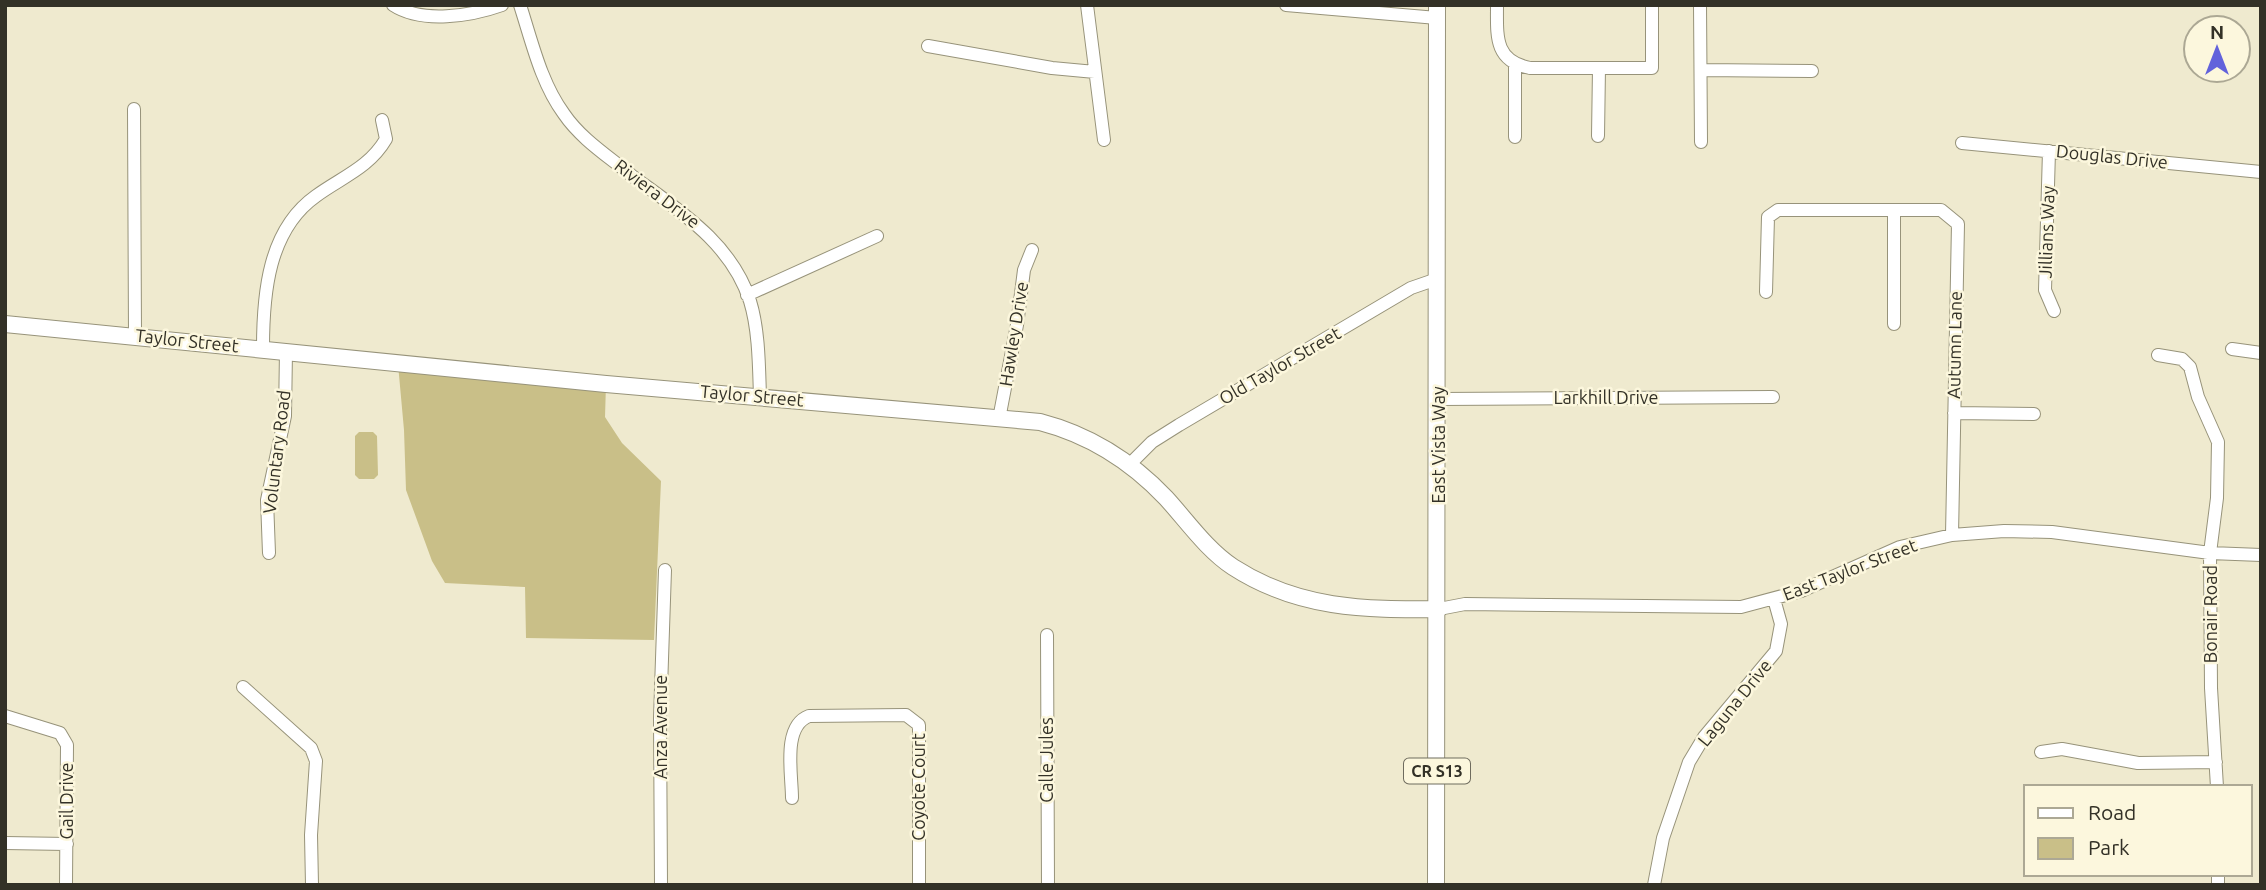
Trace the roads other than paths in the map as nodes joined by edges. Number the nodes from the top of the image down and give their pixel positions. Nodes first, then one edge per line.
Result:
1 (393, 5) edge
2 (502, 5) edge
3 (520, 5) edge
4 (1087, 5) edge
5 (1286, 5) edge
6 (1497, 5) edge
7 (1652, 5) edge
8 (1700, 5) edge
9 (1437, 12) edge
10 (928, 46) dead end
11 (1515, 65) junction
12 (1599, 68) junction
13 (1701, 70) junction
14 (1812, 71) dead end
15 (1095, 72) junction
16 (134, 109) dead end
17 (382, 120) dead end
18 (1598, 136) dead end
19 (1516, 137) dead end
20 (1104, 140) dead end
21 (1701, 142) dead end
22 (1962, 143) dead end
23 (2049, 151) junction
24 (2261, 172) edge
25 (1894, 210) junction
26 (877, 236) dead end
27 (1032, 250) dead end
28 (1437, 279) junction
29 (1766, 292) dead end
30 (747, 295) junction
31 (2054, 311) dead end
32 (5, 324) edge
33 (1895, 324) dead end
34 (135, 336) junction
35 (263, 348) junction
36 (2232, 349) dead end
37 (286, 351) junction
38 (2261, 353) edge
39 (2158, 355) dead end
40 (760, 397) junction
41 (1773, 397) dead end
42 (1439, 399) junction
43 (1954, 413) junction
44 (2035, 414) dead end
45 (999, 419) junction
46 (1130, 464) junction
47 (1952, 535) junction
48 (269, 553) dead end
49 (2210, 553) junction
50 (2261, 555) edge
51 (665, 570) dead end
52 (1774, 599) junction
53 (1439, 609) junction
54 (1047, 635) dead end
55 (243, 687) dead end
56 (5, 716) edge
57 (2041, 752) dead end
58 (2216, 762) junction
59 (2217, 785) edge
60 (792, 798) dead end
61 (5, 843) edge
62 (67, 844) junction
63 (66, 885) edge
64 (312, 885) edge
65 (661, 885) edge
66 (919, 885) edge
67 (1048, 885) edge
68 (1436, 885) edge
69 (1654, 885) edge

1 - 2 street
3 - 30 street, Riviera Drive
4 - 15 street
5 - 9 street
6 - 11 street
7 - 12 street
8 - 13 street
9 - 28 main road, East Vista Way / CR S13
10 - 15 street
11 - 12 street
11 - 19 street
12 - 18 street
13 - 14 street
13 - 21 street
15 - 20 street
16 - 34 street
17 - 35 street
22 - 23 street, Douglas Drive
23 - 24 street, Douglas Drive
23 - 31 street, Jillians Way
25 - 29 street, Autumn Lane
25 - 33 street
25 - 43 street, Autumn Lane
26 - 30 street
27 - 45 street, Hawley Drive
28 - 42 main road, East Vista Way / CR S13
28 - 46 street, Old Taylor Street
30 - 40 street, Riviera Drive
32 - 34 main road, Taylor Street
34 - 35 main road, Taylor Street
35 - 37 main road, Taylor Street
36 - 38 street
37 - 40 main road, Taylor Street
37 - 48 street, Voluntary Road
39 - 49 street, Bonair Road
40 - 45 main road, Taylor Street
41 - 42 street, Larkhill Drive
42 - 53 main road, East Vista Way / CR S13
43 - 44 street
43 - 47 street, Autumn Lane
45 - 46 main road, Taylor Street
46 - 53 main road, Taylor Street
47 - 49 street, East Taylor Street
47 - 52 street, East Taylor Street
49 - 50 street, East Taylor Street
49 - 58 street, Bonair Road
51 - 65 street, Anza Avenue
52 - 53 street, East Taylor Street
52 - 69 street, Laguna Drive
53 - 68 main road, East Vista Way / CR S13
54 - 67 street, Calle Jules
55 - 64 street
56 - 62 street, Gail Drive
57 - 58 street
58 - 59 street, Bonair Road
60 - 66 street, Coyote Court
61 - 62 street
62 - 63 street, Gail Drive

